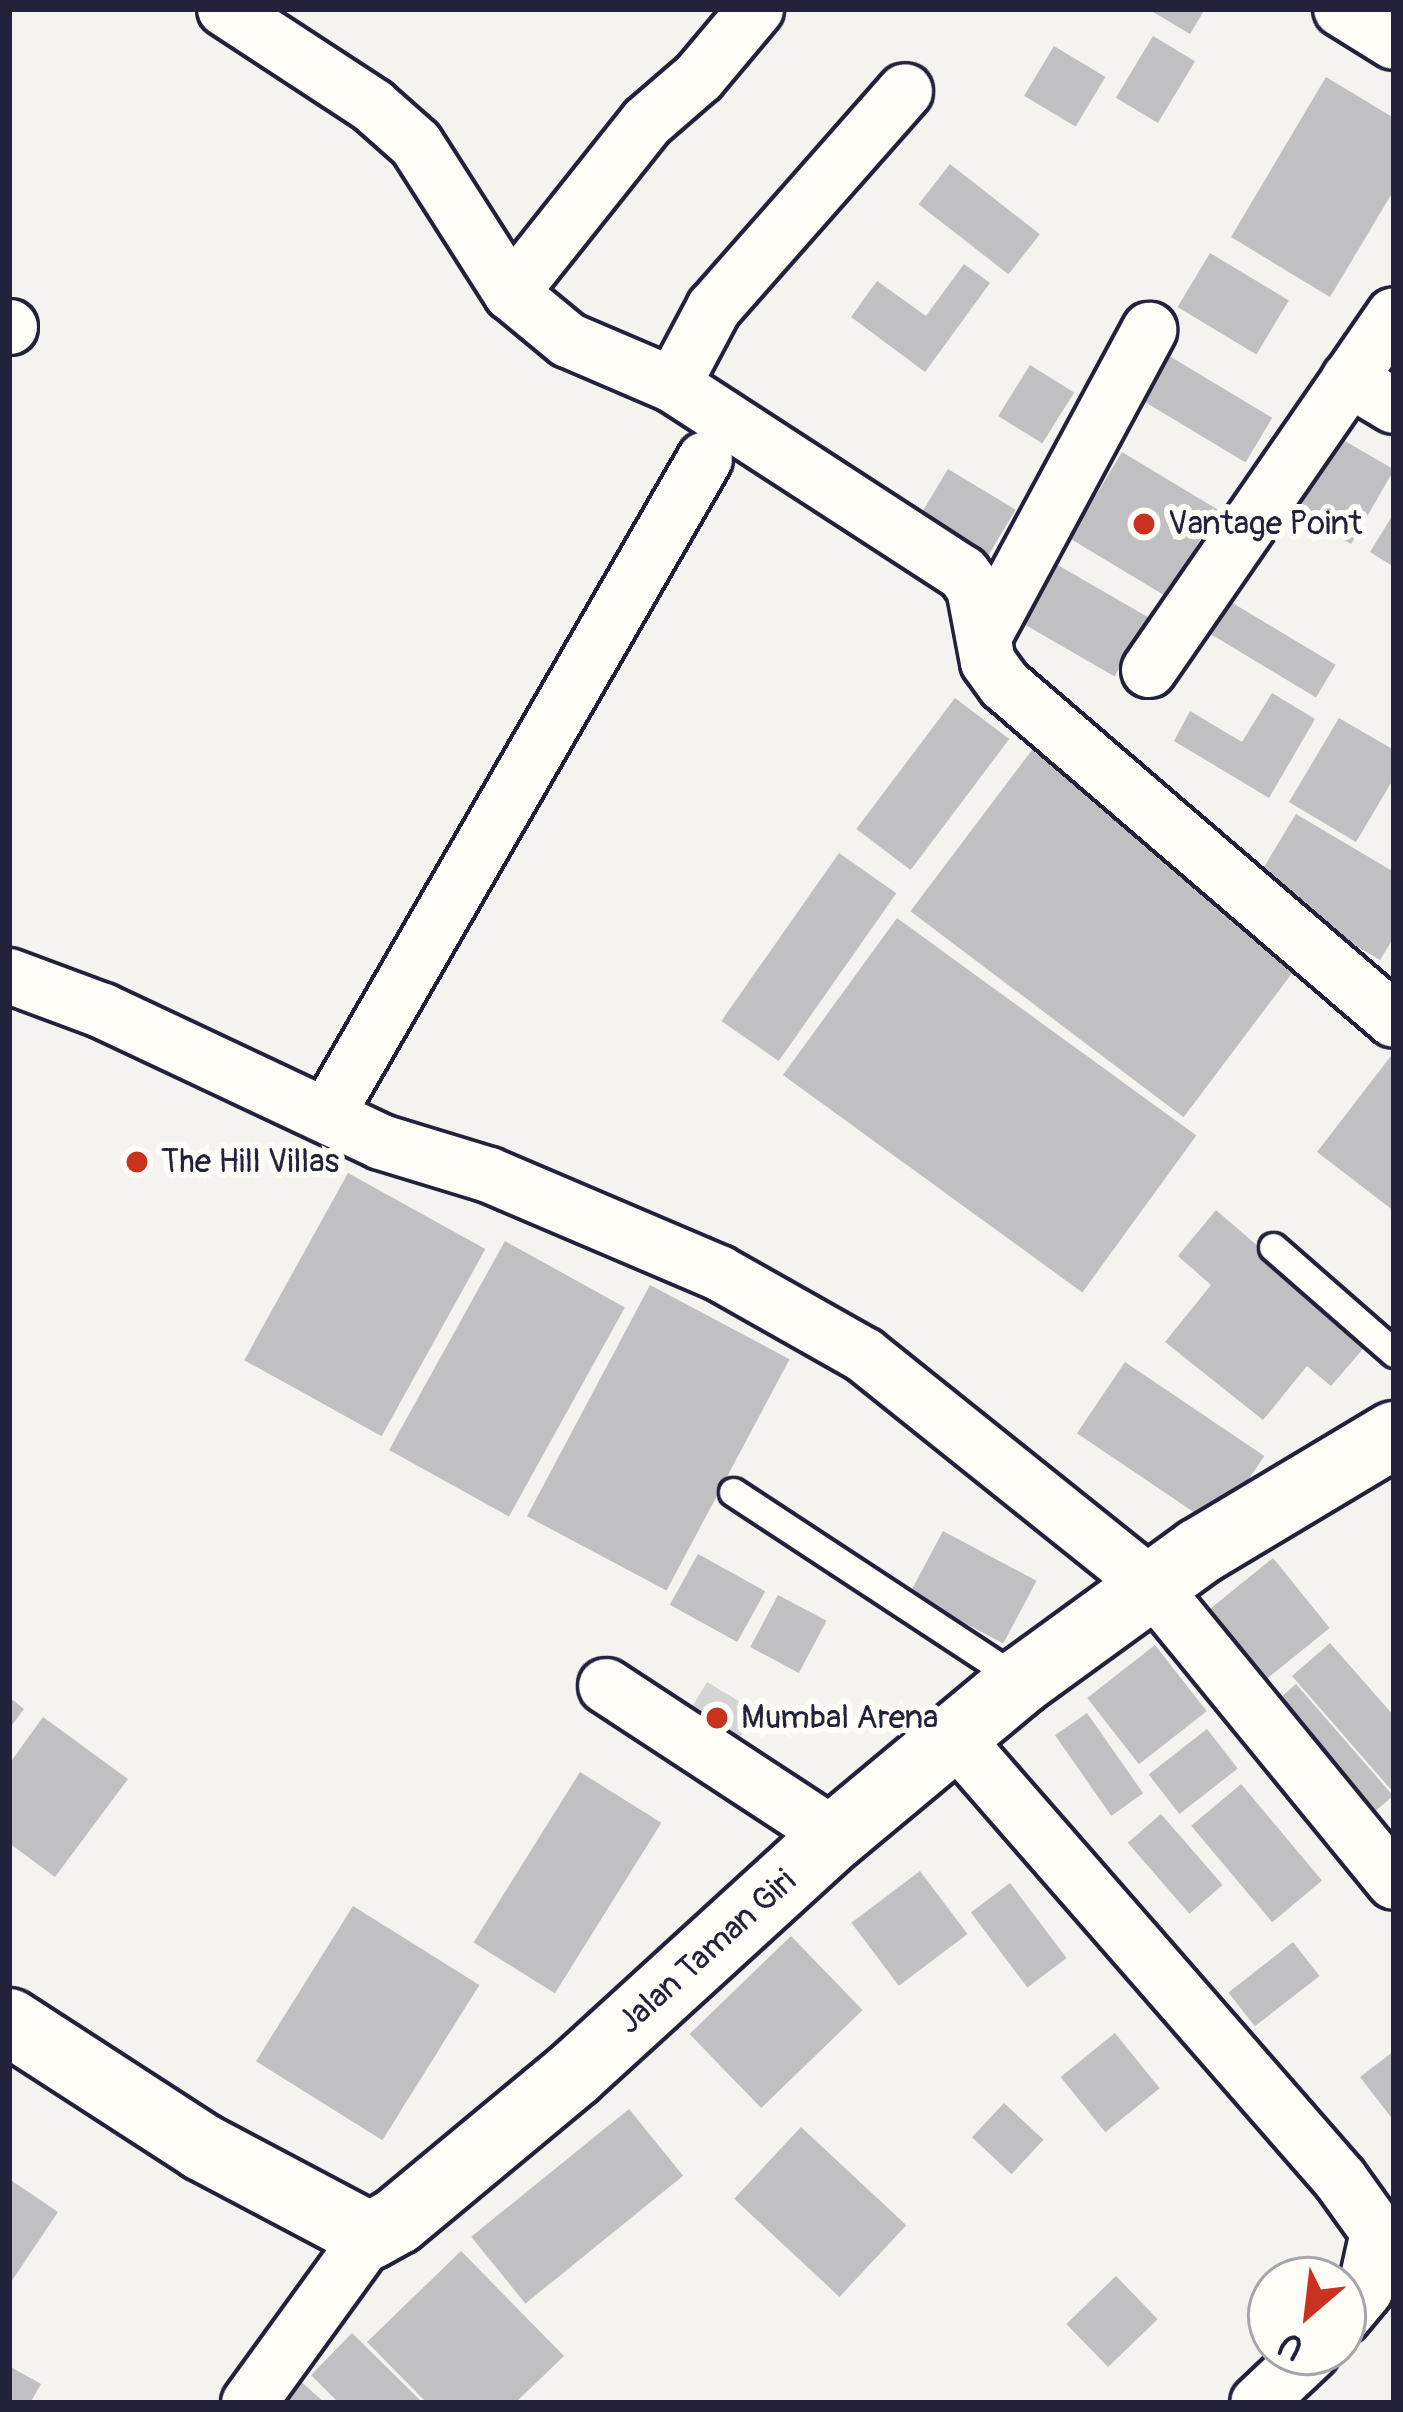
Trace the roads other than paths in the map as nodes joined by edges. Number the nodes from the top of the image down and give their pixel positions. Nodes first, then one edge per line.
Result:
1 (225, 9) edge
2 (756, 9) edge
3 (1341, 9) edge
4 (1394, 42) edge
5 (905, 91) dead end
6 (511, 293) junction
7 (1394, 316) edge
8 (1149, 330) dead end
9 (674, 385) junction
10 (1372, 393) edge
11 (706, 459) dead end
12 (984, 637) junction
13 (1149, 670) dead end
14 (9, 976) edge
15 (1394, 1020) edge
16 (328, 1115) junction
17 (1273, 1247) dead end
18 (1394, 1353) edge
19 (1394, 1436) edge
20 (733, 1492) dead end
21 (1152, 1586) junction
22 (1021, 1681) junction
23 (606, 1686) dead end
24 (956, 1739) junction
25 (835, 1836) junction
26 (1394, 1882) edge
27 (9, 2022) edge
28 (370, 2236) junction
29 (1386, 2239) edge
30 (1367, 2286) edge
31 (1287, 2376) edge
32 (249, 2403) edge
33 (1258, 2403) edge

1 - 6 street
2 - 6 street
3 - 4 street
5 - 9 street
6 - 9 street
7 - 10 street
8 - 12 street
9 - 12 street
10 - 13 street
11 - 16 street
12 - 15 street
14 - 16 street
16 - 21 street
17 - 18 lane
19 - 21 street, Jalan Taman Giri
20 - 22 lane
21 - 22 street, Jalan Taman Giri
21 - 26 street
22 - 24 street, Jalan Taman Giri
23 - 25 street
24 - 25 street, Jalan Taman Giri
24 - 29 street
25 - 28 street, Jalan Taman Giri
27 - 28 street
28 - 32 street
29 - 30 street
31 - 33 street

